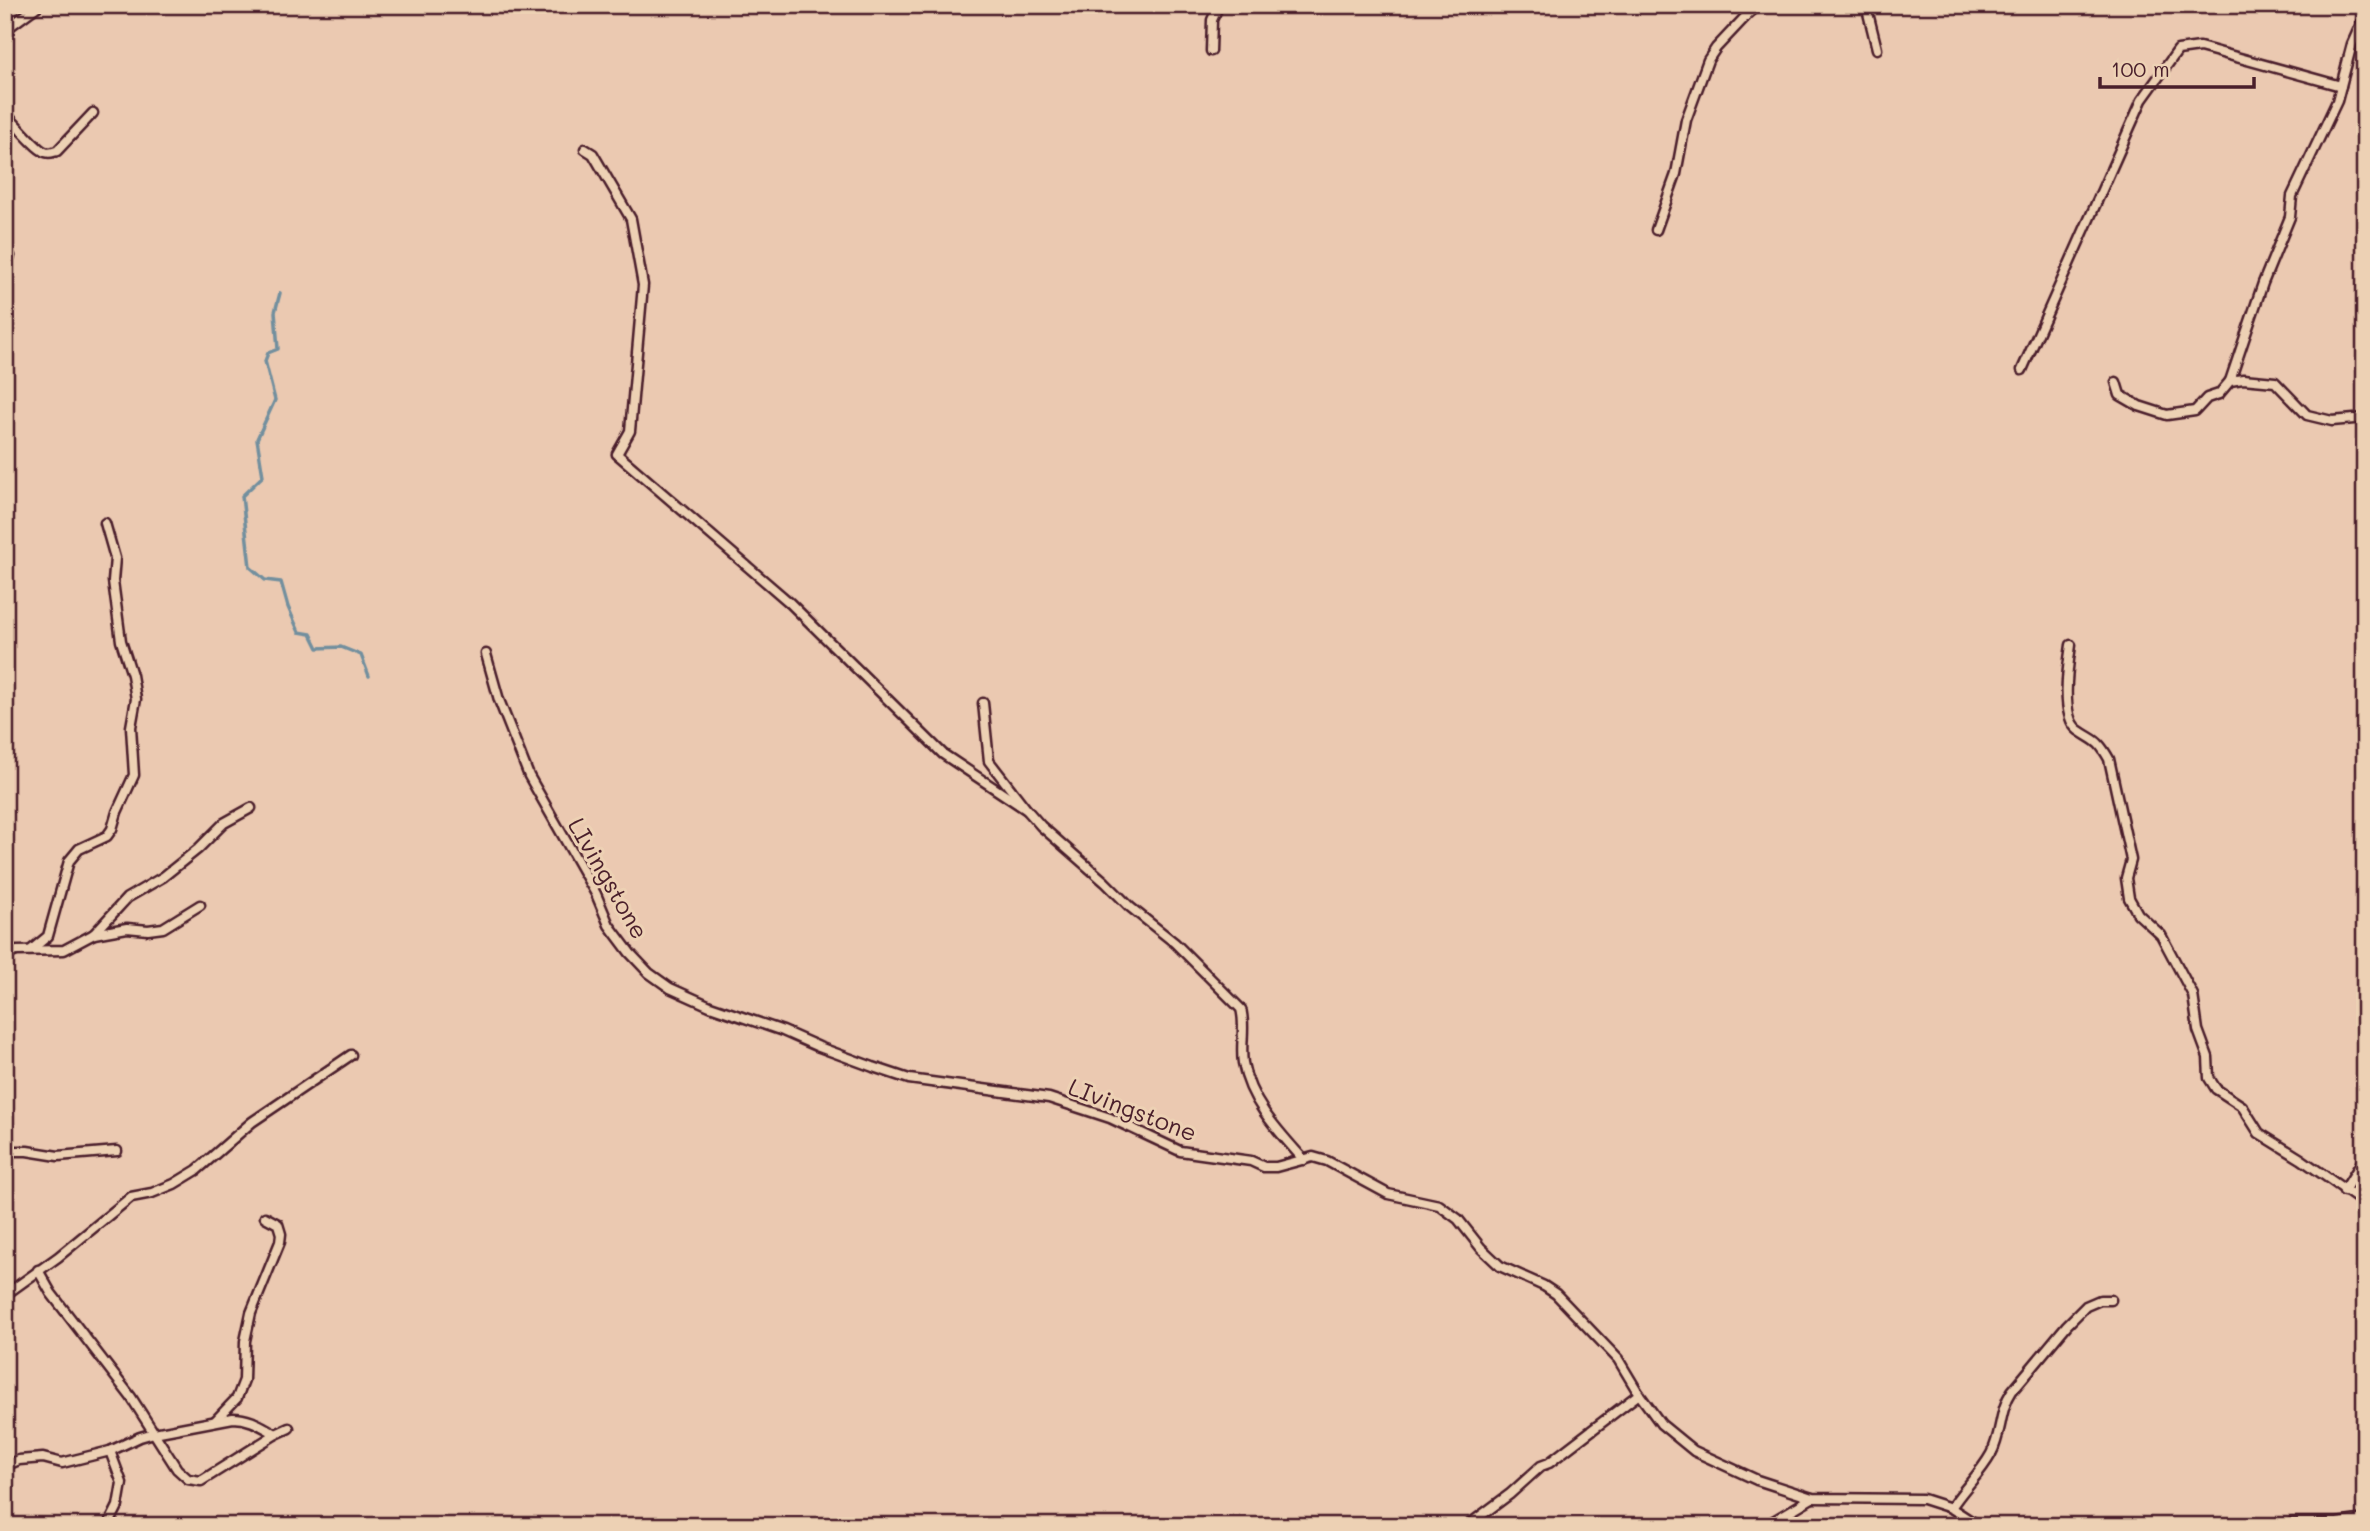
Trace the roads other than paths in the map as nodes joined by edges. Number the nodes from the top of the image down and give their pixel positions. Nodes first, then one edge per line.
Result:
1 (39, 5) edge
2 (1219, 5) edge
3 (1767, 5) edge
4 (1866, 5) edge
5 (2365, 15) edge
6 (5, 30) edge
7 (1877, 49) dead end
8 (1211, 51) dead end
9 (2341, 86) junction
10 (5, 113) edge
11 (93, 113) dead end
12 (585, 149) dead end
13 (1656, 230) dead end
14 (2022, 370) dead end
15 (2230, 381) junction
16 (2116, 382) dead end
17 (2365, 418) edge
18 (105, 523) dead end
19 (2071, 645) dead end
20 (486, 654) dead end
21 (982, 703) dead end
22 (251, 808) dead end
23 (1027, 810) junction
24 (200, 905) dead end
25 (94, 933) junction
26 (31, 950) junction
27 (6, 955) edge
28 (351, 1055) dead end
29 (5, 1151) edge
30 (117, 1151) dead end
31 (2365, 1157) edge
32 (1304, 1160) junction
33 (2344, 1191) junction
34 (2365, 1204) edge
35 (265, 1217) dead end
36 (38, 1270) junction
37 (5, 1295) edge
38 (2111, 1300) dead end
39 (1639, 1394) junction
40 (215, 1421) junction
41 (289, 1428) dead end
42 (154, 1433) junction
43 (276, 1433) junction
44 (110, 1451) junction
45 (5, 1466) edge
46 (1812, 1498) junction
47 (1951, 1508) junction
48 (2365, 1519) edge
49 (108, 1526) edge
50 (1467, 1526) edge
51 (1765, 1526) edge
52 (1979, 1526) edge
53 (2284, 1526) edge

1 - 6 street
2 - 8 street
3 - 13 street
4 - 7 street
5 - 9 street
9 - 14 street
9 - 15 street
10 - 11 street
12 - 23 street
15 - 16 street
15 - 17 street
18 - 26 street
19 - 33 street
20 - 32 street, LIvingstone
21 - 23 street
22 - 25 street
23 - 32 street
24 - 25 street
25 - 26 street
26 - 27 street
28 - 36 street
29 - 30 street
31 - 33 street
32 - 39 street, LIvingstone
33 - 34 street
35 - 40 street
36 - 37 street
36 - 42 street
38 - 47 street
39 - 46 street, LIvingstone
39 - 50 street
40 - 42 street
40 - 43 street
41 - 43 street
42 - 43 street
42 - 44 street
44 - 45 street
44 - 49 street
46 - 47 street, LIvingstone
46 - 51 street
47 - 52 street, LIvingstone
48 - 53 street

